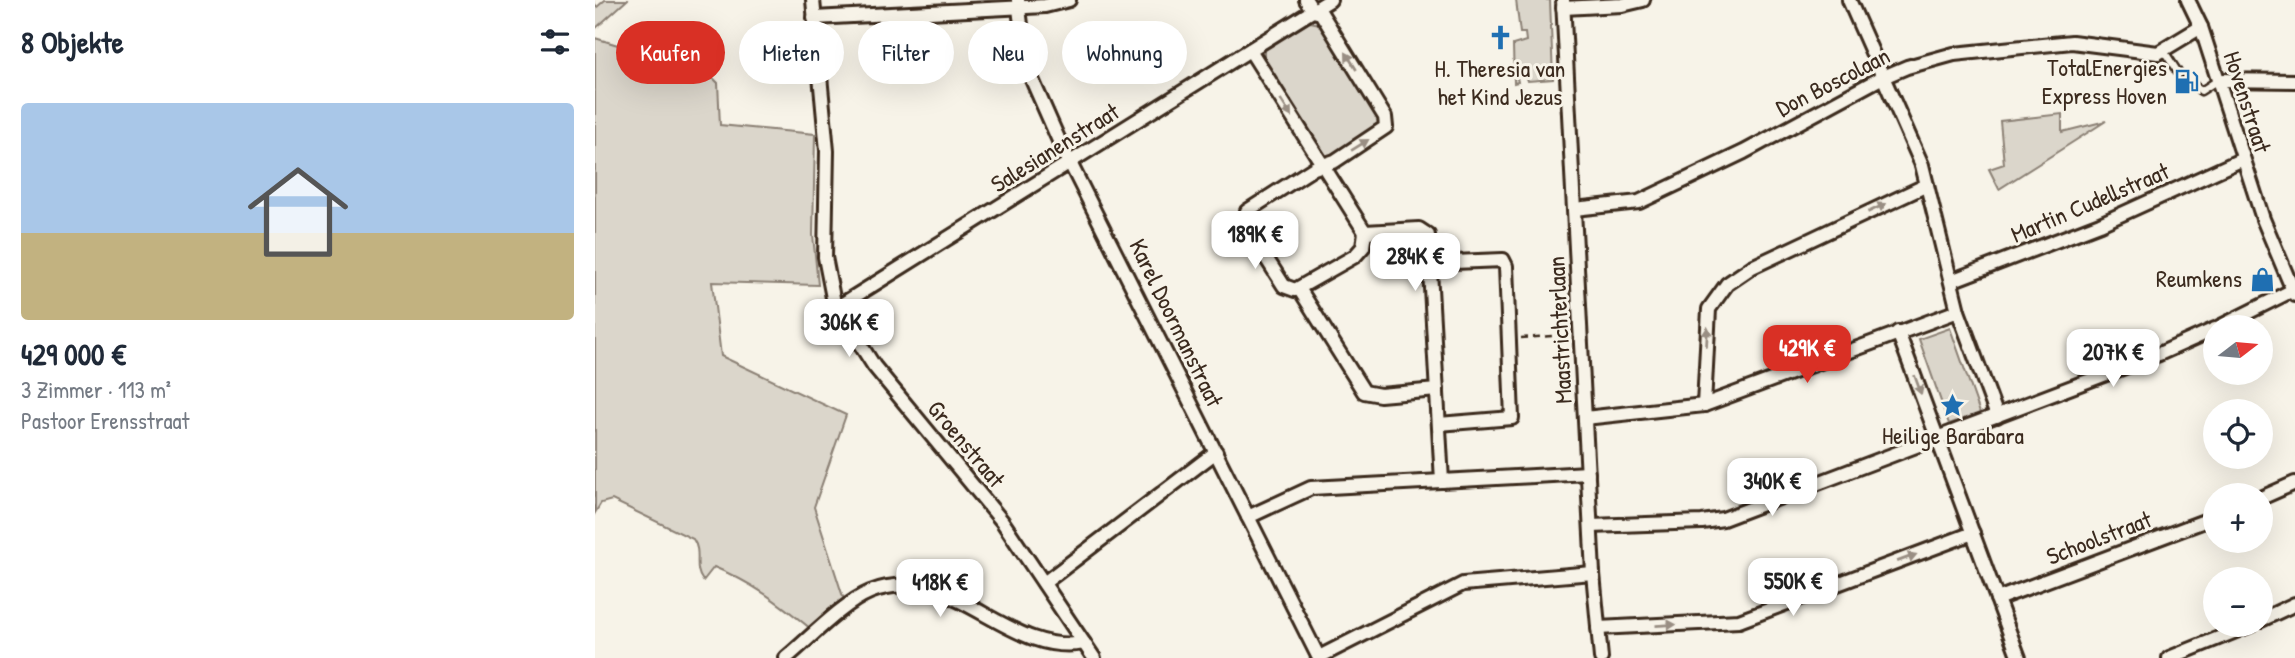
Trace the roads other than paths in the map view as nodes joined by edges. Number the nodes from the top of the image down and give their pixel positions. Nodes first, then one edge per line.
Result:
1 (813, 0) edge
2 (1069, 0) edge
3 (1330, 0) edge
4 (1643, 0) edge
5 (1849, 0) edge
6 (2188, 0) edge
7 (1045, 3) edge
8 (1018, 4) edge
9 (1563, 4) edge
10 (1309, 5) edge
11 (814, 18) junction
12 (2201, 27) junction
13 (1250, 50) junction
14 (2164, 51) junction
15 (2179, 74) dead end
16 (1881, 78) junction
17 (2218, 80) junction
18 (2295, 81) edge
19 (2195, 86) dead end
20 (2243, 159) junction
21 (1073, 163) junction
22 (1323, 165) junction
23 (1927, 185) junction
24 (1574, 209) junction
25 (1365, 232) junction
26 (1429, 263) junction
27 (1951, 281) junction
28 (1300, 290) junction
29 (2294, 291) edge
30 (837, 308) junction
31 (1958, 310) junction
32 (2244, 315) edge
33 (1898, 332) junction
34 (2203, 334) edge
35 (1437, 390) junction
36 (1704, 405) junction
37 (1997, 416) junction
38 (1585, 418) junction
39 (1439, 424) junction
40 (1938, 439) junction
41 (1216, 452) junction
42 (1588, 473) junction
43 (1442, 481) junction
44 (2295, 483) edge
45 (2273, 493) edge
46 (1248, 517) junction
47 (2203, 522) edge
48 (1591, 526) junction
49 (1973, 533) junction
50 (1593, 573) junction
51 (1044, 583) junction
52 (1997, 599) junction
53 (2295, 604) edge
54 (2273, 614) edge
55 (1598, 628) junction
56 (2221, 637) edge
57 (1000, 638) dead end
58 (1084, 643) junction
59 (1049, 656) dead end
60 (786, 658) edge
61 (1094, 658) edge
62 (1319, 658) edge
63 (1601, 658) edge
64 (2019, 658) edge
65 (2169, 658) edge

1 - 11 street, Groenstraat
2 - 7 street
3 - 10 street, Salesianenstraat
4 - 9 street
5 - 16 street
6 - 12 street, Hovenstraat
7 - 8 street
8 - 11 street
8 - 21 street, Karel Doormanstraat
9 - 24 street, Maastrichterlaan
10 - 13 street, Salesianenstraat
22 -> 10 street
11 - 30 street, Groenstraat
12 - 14 street
12 - 17 street, Hovenstraat
13 - 21 street, Salesianenstraat
13 -> 22 street
14 - 15 lane
14 - 16 street, Don Boscolaan
16 - 23 street
16 - 24 street, Don Boscolaan
17 - 18 street
17 - 19 lane
17 - 20 street, Hovenstraat
20 - 27 street, Martin Cudellstraat
20 - 29 street, Hovenstraat
21 - 30 street, Salesianenstraat
21 - 41 street, Karel Doormanstraat
22 - 25 street
22 - 28 street
23 - 27 street
36 -> 23 street
24 - 38 street, Maastrichterlaan
25 - 26 street
25 - 28 street
26 - 35 street
26 - 39 street
27 - 31 street
28 - 35 street
29 - 32 street
30 - 51 street, Groenstraat
31 - 33 street
31 - 37 street
33 - 36 street
33 -> 40 street
34 - 37 street
35 - 39 street
36 - 38 street
37 - 40 street
38 - 42 street, Maastrichterlaan
39 - 43 street
40 - 48 street
40 - 49 street
41 - 46 street, Karel Doormanstraat
41 - 51 street
42 - 43 street
42 - 48 street, Maastrichterlaan
43 - 46 street
44 - 45 street
46 - 62 street, Karel Doormanstraat
47 - 52 street, Schoolstraat
48 - 50 street, Maastrichterlaan
49 - 52 street
55 -> 49 street
50 - 55 street, Maastrichterlaan
50 - 62 street
51 - 58 street, Groenstraat
52 - 64 street
53 - 54 street
55 - 63 street, Maastrichterlaan
56 - 65 street
57 - 60 street
58 - 59 street
58 - 61 street, Groenstraat

